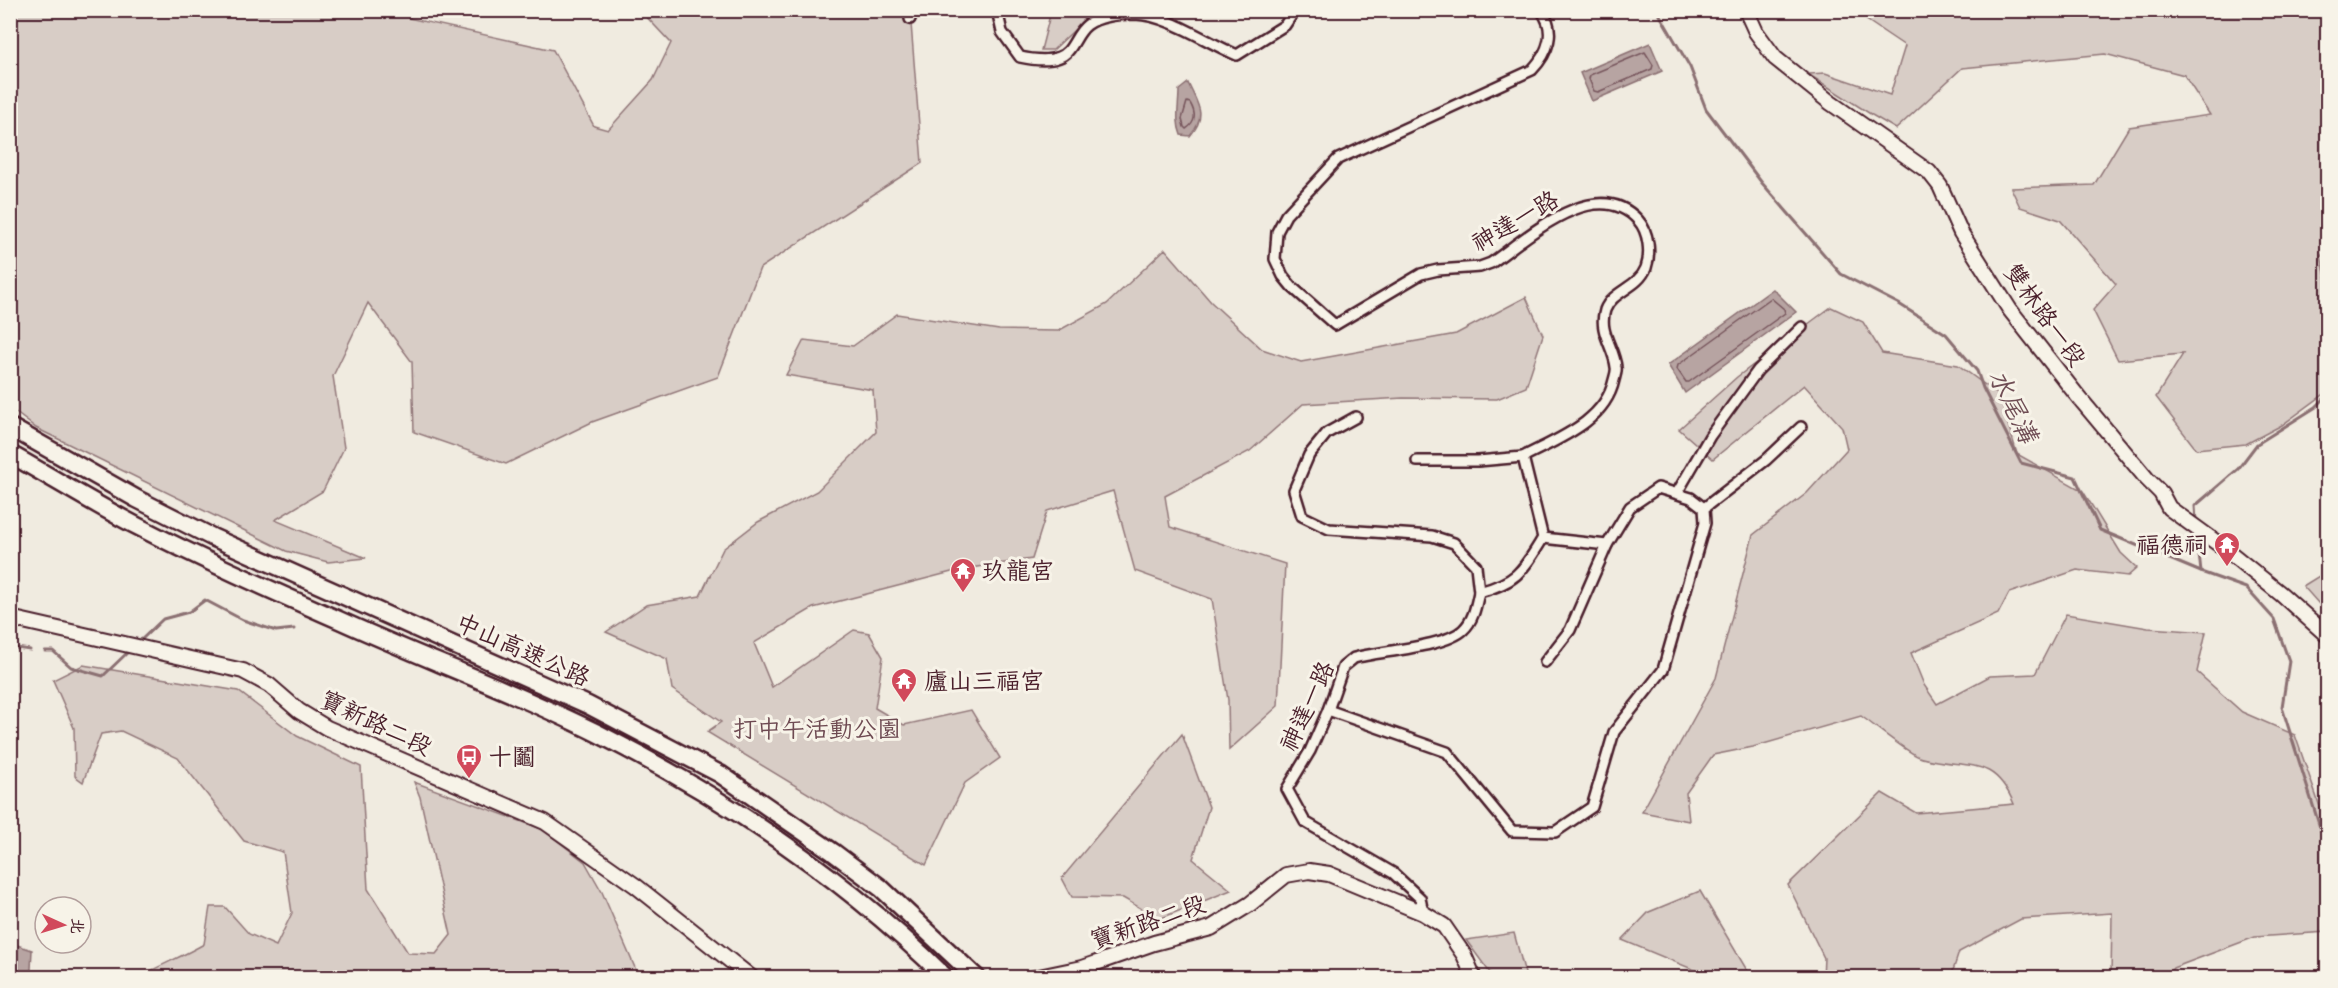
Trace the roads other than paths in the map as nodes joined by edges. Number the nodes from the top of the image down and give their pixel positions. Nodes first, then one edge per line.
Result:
1 (997, 10) edge
2 (1295, 10) edge
3 (1541, 10) edge
4 (1746, 10) edge
5 (1802, 327) dead end
6 (1356, 417) dead end
7 (10, 427) edge
8 (1801, 427) dead end
9 (10, 454) edge
10 (1523, 456) junction
11 (1417, 460) dead end
12 (1677, 494) junction
13 (1704, 508) junction
14 (1544, 538) junction
15 (1607, 545) junction
16 (1479, 592) junction
17 (10, 618) edge
18 (2328, 636) edge
19 (1545, 662) dead end
20 (1328, 710) junction
21 (1422, 912) junction
22 (752, 978) edge
23 (946, 978) edge
24 (977, 978) edge
25 (1034, 978) edge
26 (1474, 978) edge

1 - 2 street
3 - 10 street, 神達一路
4 - 18 street, 雙林路一段
5 - 12 street
6 - 16 street
7 - 24 highway, 中山高速公路
8 - 13 street
9 - 23 highway, 中山高速公路
10 - 11 street
10 - 14 street
12 - 13 street
12 - 15 street
13 - 20 street
14 - 15 street
14 - 16 street
15 - 19 street
16 - 20 street, 神達一路
17 - 22 street, 寶新路二段
20 - 21 street, 神達一路
21 - 25 street, 寶新路二段
21 - 26 street, 寶新路二段

